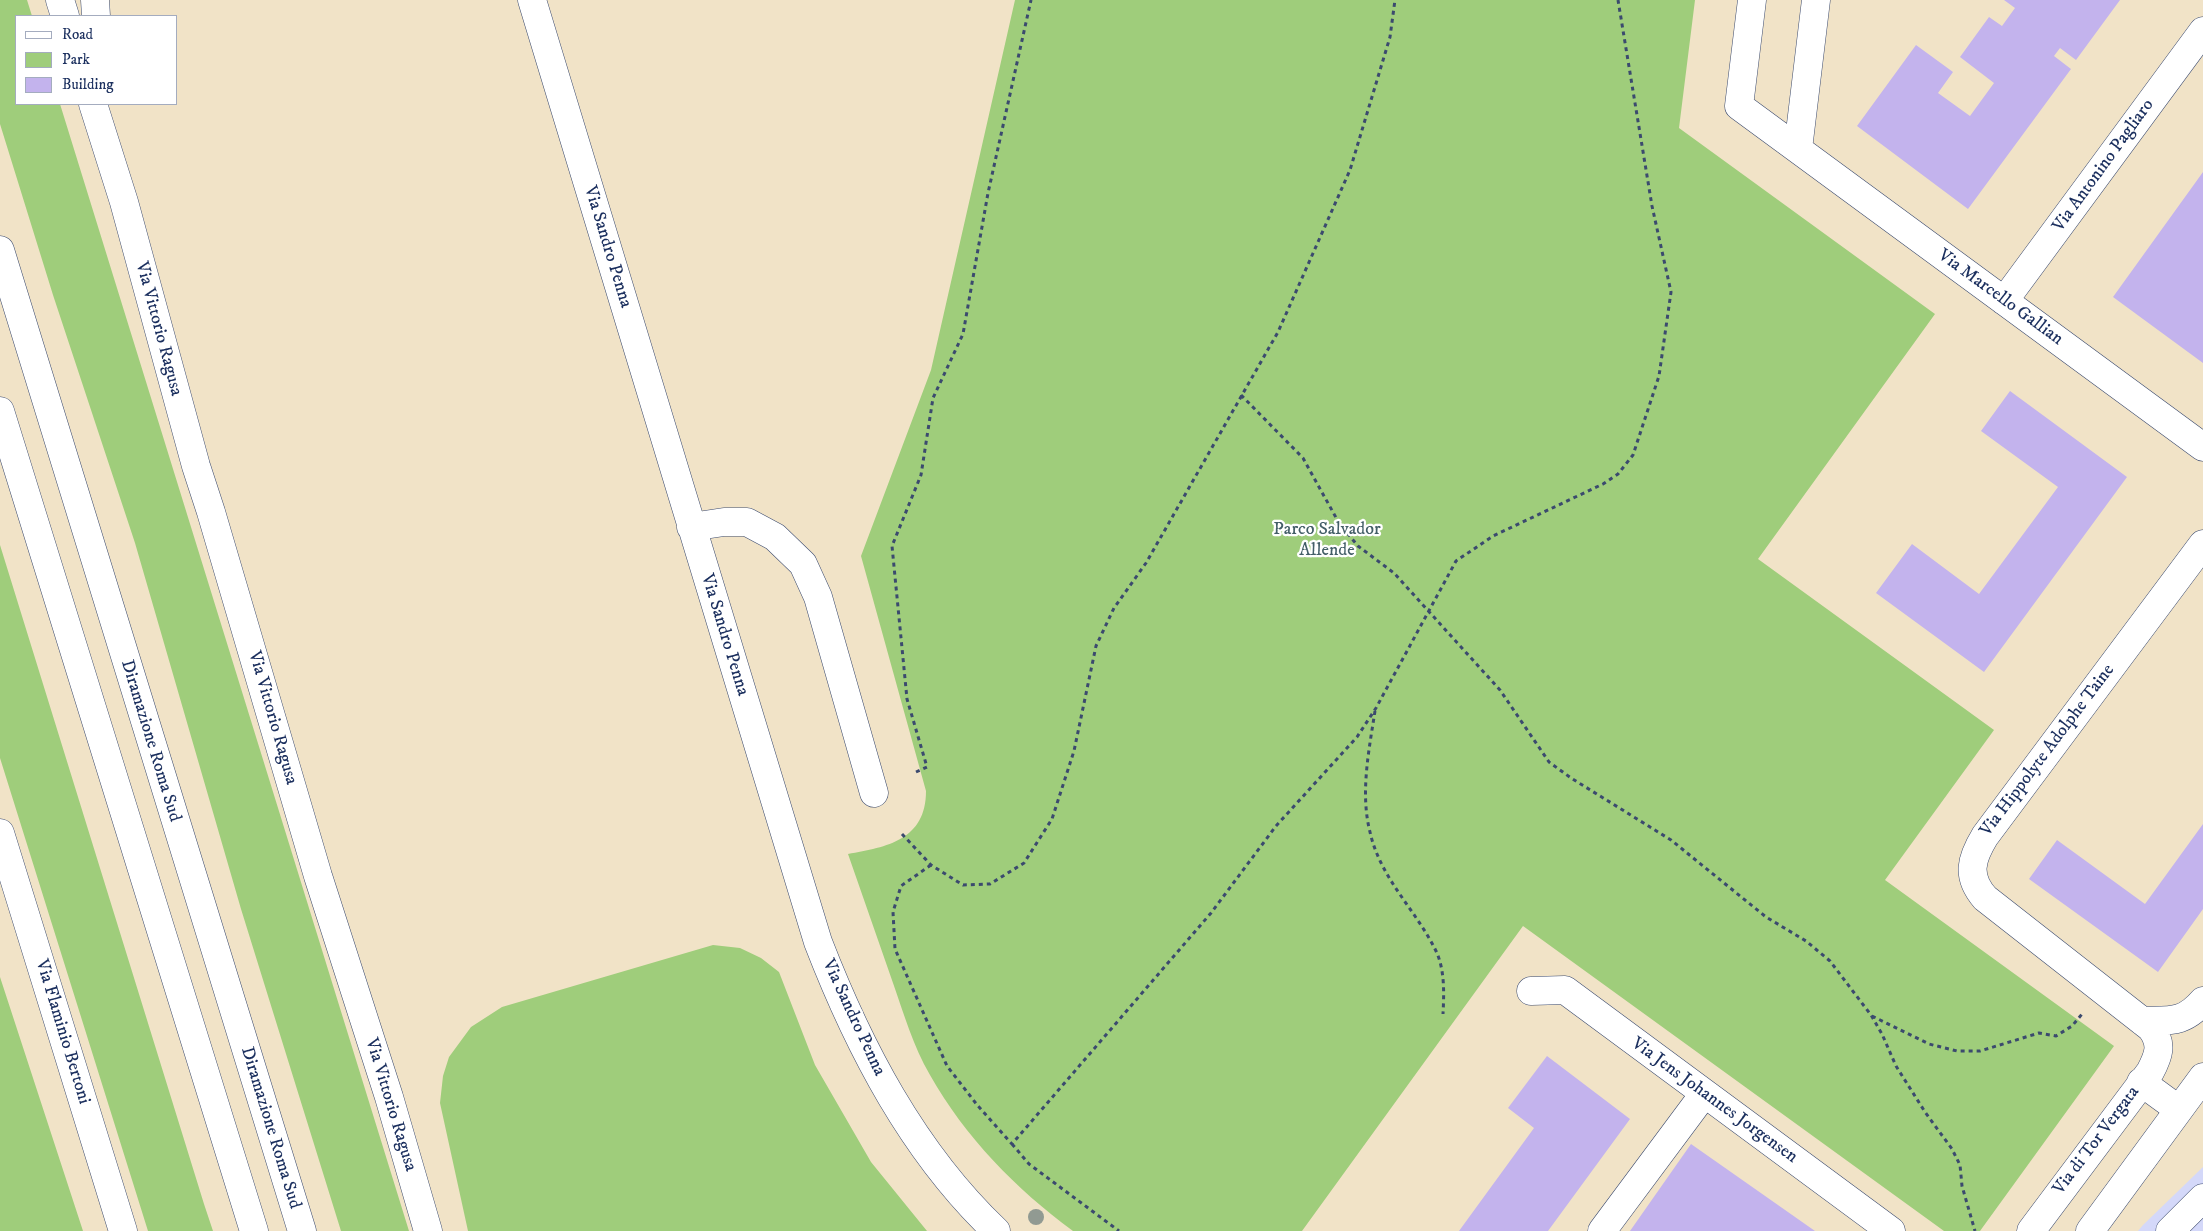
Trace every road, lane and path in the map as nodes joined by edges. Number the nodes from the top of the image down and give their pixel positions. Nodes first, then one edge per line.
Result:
1 (60, 0) edge
2 (95, 0) edge
3 (532, 0) edge
4 (1031, 0) edge
5 (1395, 0) edge
6 (1618, 0) edge
7 (1752, 0) edge
8 (1816, 0) edge
9 (65, 15) edge
10 (96, 15) edge
11 (2203, 31) edge
12 (92, 105) edge
13 (106, 105) edge
14 (1798, 149) junction
15 (124, 202) junction
16 (0, 250) edge
17 (2004, 301) junction
18 (1241, 396) junction
19 (0, 411) edge
20 (2203, 446) edge
21 (691, 527) junction
22 (2203, 544) edge
23 (1427, 611) junction
24 (1376, 708) junction
25 (916, 772) dead end
26 (874, 793) dead end
27 (0, 833) edge
28 (902, 834) dead end
29 (931, 865) junction
30 (2104, 990) junction
31 (1530, 991) dead end
32 (2203, 1001) edge
33 (1443, 1014) dead end
34 (1871, 1015) junction
35 (2142, 1021) junction
36 (2160, 1049) joint
37 (2203, 1077) edge
38 (2142, 1082) junction
39 (1704, 1094) junction
40 (2178, 1110) junction
41 (1012, 1144) junction
42 (2203, 1198) edge
43 (123, 1231) edge
44 (254, 1231) edge
45 (302, 1231) edge
46 (428, 1231) edge
47 (996, 1231) edge
48 (1119, 1231) edge
49 (1602, 1231) edge
50 (1891, 1231) edge
51 (1975, 1231) edge
52 (2031, 1231) edge
53 (2090, 1231) edge
54 (2170, 1231) edge

1 - 9 main road
2 - 10 main road
3 - 21 main road, Via Sandro Penna
4 - 25 path
5 - 18 path
6 - 23 path
7 - 14 main road, Via Marcello Gallian
8 - 14 main road
11 - 17 main road, Via Antonino Pagliaro
12 - 15 main road
13 - 15 main road
14 - 17 main road, Via Marcello Gallian
15 - 46 main road, Via Vittorio Ragusa
16 - 45 main road, Diramazione Roma Sud
17 - 20 main road, Via Marcello Gallian
18 - 23 path
18 - 29 path
19 - 44 main road
21 - 26 main road
21 - 47 main road, Via Sandro Penna
22 - 30 main road, Via Hippolyte Adolphe Taine
23 - 24 path
23 - 34 path
24 - 33 path
24 - 41 path
27 - 43 main road, Via Flaminio Bertoni
28 - 29 path
29 - 41 path
30 - 34 path
30 - 35 main road, Via Hippolyte Adolphe Taine
31 - 39 main road, Via Jens Johannes Jorgensen
32 - 35 main road
34 - 51 path
35 - 36 main road, Via Hippolyte Adolphe Taine
36 - 38 main road, Via di Tor Vergata
37 - 40 main road
38 - 40 main road
38 - 52 main road, Via di Tor Vergata
39 - 49 main road
39 - 50 main road, Via Jens Johannes Jorgensen
40 - 53 main road
41 - 48 path
42 - 54 main road

